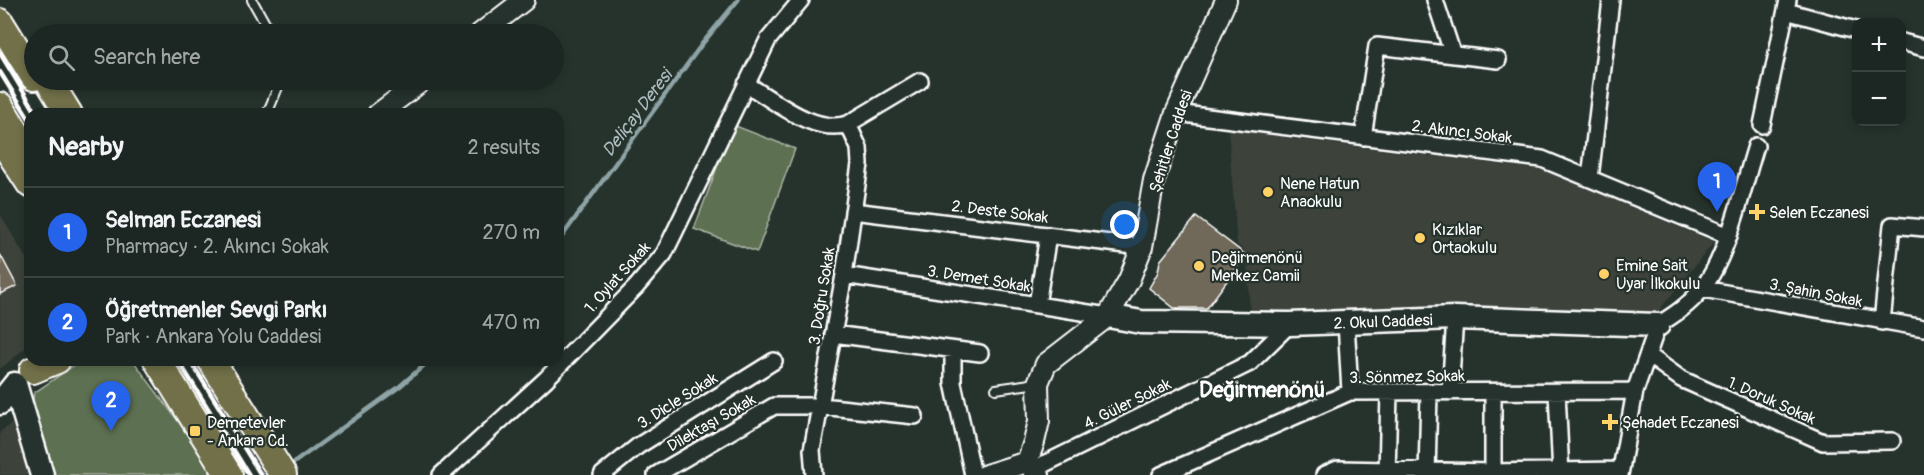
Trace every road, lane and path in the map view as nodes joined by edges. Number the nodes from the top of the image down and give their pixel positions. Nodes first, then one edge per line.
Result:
1 (252, 0) edge
2 (524, 0) edge
3 (801, 0) edge
4 (1226, 0) edge
5 (1435, 0) edge
6 (1611, 0) edge
7 (0, 3) edge
8 (1787, 5) edge
9 (0, 22) edge
10 (265, 24) edge
11 (493, 24) edge
12 (1852, 28) edge
13 (24, 42) edge
14 (1906, 43) edge
15 (1924, 48) edge
16 (1453, 55) junction
17 (24, 60) edge
18 (1498, 60) dead end
19 (920, 81) dead end
20 (746, 84) junction
21 (42, 90) edge
22 (54, 90) edge
23 (277, 90) edge
24 (410, 90) edge
25 (0, 106) edge
26 (53, 108) edge
27 (65, 108) edge
28 (269, 108) edge
29 (386, 108) edge
30 (1176, 113) junction
31 (848, 124) junction
32 (1762, 125) dead end
33 (1363, 137) junction
34 (0, 138) edge
35 (24, 145) edge
36 (1756, 146) dead end
37 (24, 175) edge
38 (1590, 178) junction
39 (853, 211) junction
40 (1924, 228) edge
41 (1048, 235) junction
42 (1729, 236) junction
43 (1142, 247) junction
44 (843, 275) junction
45 (1703, 289) junction
46 (1037, 305) junction
47 (1108, 316) junction
48 (1455, 318) junction
49 (1346, 322) junction
50 (1882, 322) junction
51 (1290, 324) junction
52 (1658, 325) junction
53 (1924, 328) edge
54 (833, 334) junction
55 (953, 350) junction
56 (980, 353) dead end
57 (1648, 355) junction
58 (564, 361) edge
59 (774, 361) dead end
60 (45, 366) edge
61 (218, 366) edge
62 (559, 366) edge
63 (163, 370) edge
64 (22, 377) edge
65 (1038, 383) junction
66 (996, 389) dead end
67 (1635, 391) junction
68 (1350, 392) junction
69 (1389, 392) junction
70 (1429, 392) junction
71 (1450, 392) junction
72 (1493, 392) junction
73 (1557, 392) junction
74 (0, 403) edge
75 (821, 406) junction
76 (915, 416) dead end
77 (1892, 441) dead end
78 (1033, 470) edge
79 (1387, 472) edge
80 (1620, 472) edge
81 (1428, 473) edge
82 (1493, 473) edge
83 (1562, 473) edge
84 (991, 474) edge
85 (42, 475) edge
86 (229, 475) edge
87 (283, 475) edge
88 (441, 475) edge
89 (602, 475) edge
90 (656, 475) edge
91 (814, 475) edge
92 (973, 475) edge
93 (1161, 475) edge
94 (1324, 475) edge

1 - 10 lane
2 - 11 street
3 - 20 street, 1. Oylat Sokak
4 - 30 street, Şehitler Caddesi
5 - 16 street
6 - 38 street
7 - 13 highway
8 - 12 street
8 - 32 street
9 - 17 highway
14 - 15 street
16 - 18 street
16 - 33 street
19 - 31 street
20 - 31 street
20 - 58 street, 1. Oylat Sokak
21 - 26 highway
22 - 27 highway
23 - 28 lane
24 - 29 street
25 - 35 highway
30 - 33 street, 2. Akıncı Sokak
30 - 43 street, Şehitler Caddesi
31 - 39 street, 3. Doğru Sokak
33 - 38 street, 2. Akıncı Sokak
34 - 37 highway
36 - 42 street
38 - 42 street, 2. Akıncı Sokak
39 - 41 street, 2. Deste Sokak
39 - 44 street, 3. Doğru Sokak
40 - 50 street
41 - 43 street, 2. Deste Sokak
41 - 46 street
42 - 45 street
43 - 47 street, Şehitler Caddesi
44 - 46 street, 3. Demet Sokak
44 - 54 street, 3. Doğru Sokak
45 - 50 street, 3. Şahin Sokak
45 - 52 street
46 - 47 street, 3. Demet Sokak
47 - 51 main road, 2. Okul Caddesi
47 - 65 street, Şehitler Caddesi
48 - 49 main road, 2. Okul Caddesi
48 - 52 main road, 2. Okul Caddesi
48 - 71 street
49 - 51 main road, 2. Okul Caddesi
49 - 68 street
50 - 53 street, 3. Şahin Sokak
51 - 78 street, 4. Güler Sokak
52 - 57 street
54 - 55 street
54 - 75 street, 3. Doğru Sokak
55 - 56 street
55 - 92 street
57 - 67 street
57 - 77 street, 1. Doruk Sokak
59 - 89 street, 3. Dicle Sokak
60 - 64 highway
61 - 87 highway
62 - 88 street, 1. Oylat Sokak
63 - 86 highway
64 - 74 main road
64 - 85 main road
65 - 66 lane
65 - 78 street
67 - 73 street, 3. Sönmez Sokak
67 - 80 street
68 - 69 street, 3. Sönmez Sokak
68 - 93 street, 3. Sönmez Sokak
69 - 70 street, 3. Sönmez Sokak
69 - 79 street
70 - 71 street, 3. Sönmez Sokak
70 - 81 street
71 - 72 street, 3. Sönmez Sokak
72 - 73 street, 3. Sönmez Sokak
72 - 82 street
73 - 83 street
75 - 76 street, Dilektaşı Sokak
75 - 90 street, Dilektaşı Sokak
75 - 91 street, 3. Doğru Sokak
78 - 84 street
79 - 81 street
79 - 94 street
80 - 83 street
81 - 82 street
82 - 83 street

